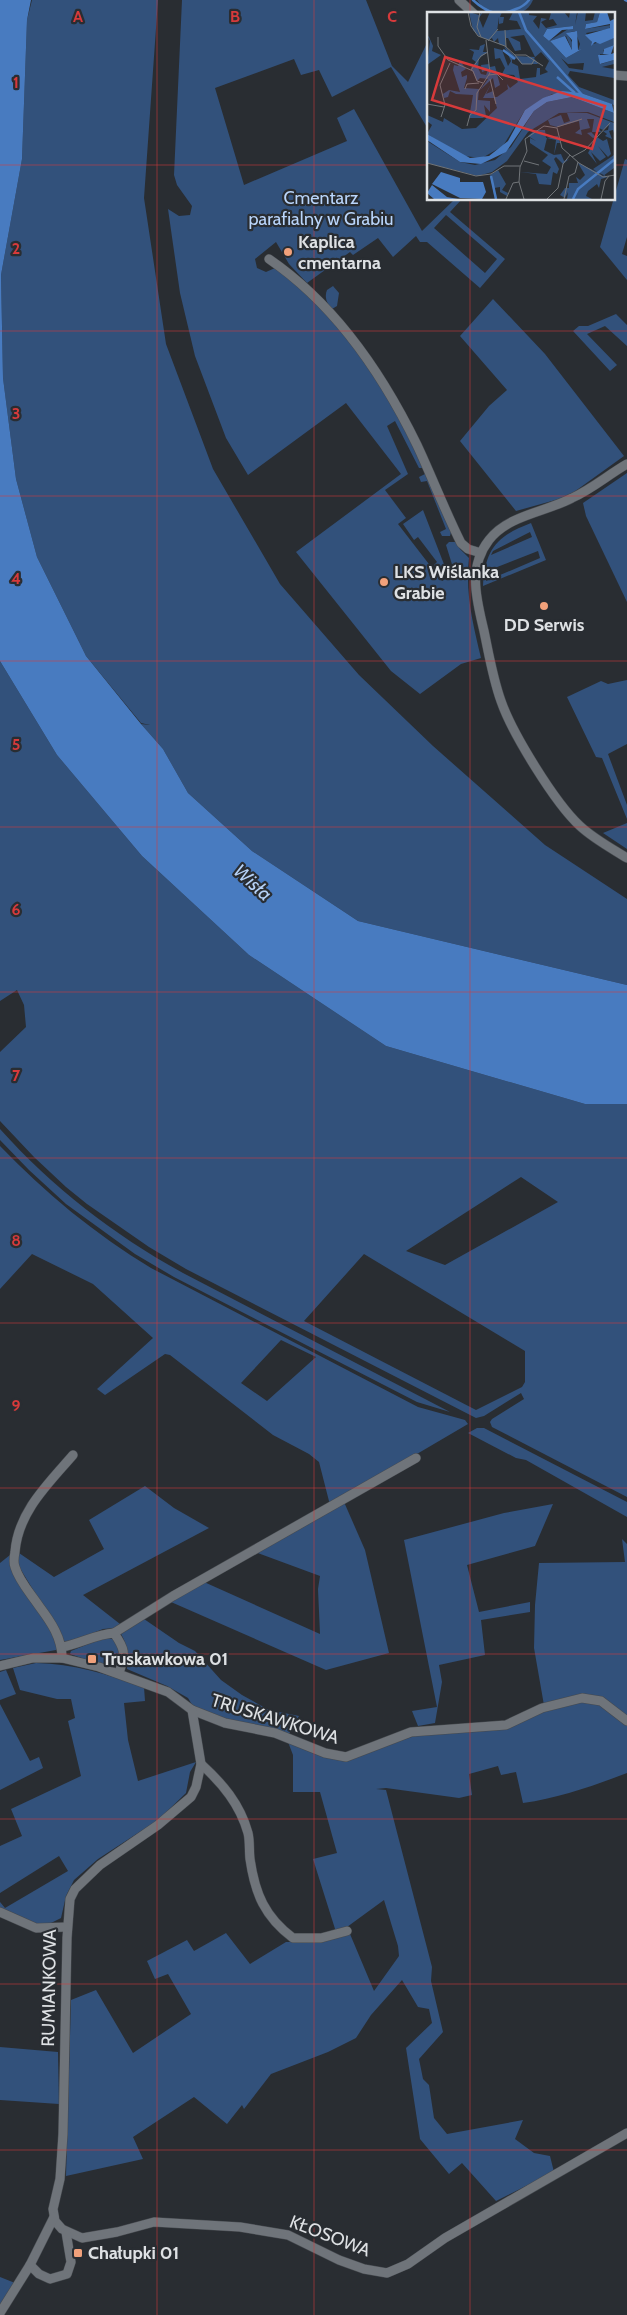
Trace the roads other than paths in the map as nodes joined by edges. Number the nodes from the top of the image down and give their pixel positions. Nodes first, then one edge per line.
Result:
1 (458, 0) edge
2 (472, 12) edge
3 (614, 75) edge
4 (627, 76) edge
5 (269, 259) dead end
6 (627, 464) edge
7 (481, 553) junction
8 (627, 858) edge
9 (74, 1455) dead end
10 (416, 1458) dead end
11 (114, 1633) junction
12 (62, 1647) junction
13 (62, 1658) junction
14 (0, 1666) edge
15 (119, 1673) junction
16 (192, 1710) junction
17 (627, 1721) edge
18 (201, 1764) junction
19 (0, 1912) edge
20 (67, 1927) junction
21 (347, 1931) dead end
22 (627, 2133) edge
23 (54, 2217) junction
24 (66, 2232) junction
25 (30, 2265) junction
26 (0, 2312) edge

1 - 2 street
3 - 4 street
5 - 7 street
6 - 7 street
7 - 8 street
9 - 12 street
10 - 11 street
11 - 12 street
11 - 15 street
12 - 13 street
13 - 14 street, TRUSKAWKOWA
13 - 15 street, TRUSKAWKOWA
15 - 16 street, TRUSKAWKOWA
16 - 17 street, TRUSKAWKOWA
16 - 18 street, RUMIANKOWA
18 - 20 street, RUMIANKOWA
18 - 21 street
19 - 20 street
20 - 23 street, RUMIANKOWA
22 - 24 street, KŁOSOWA
23 - 24 street
23 - 25 street, RUMIANKOWA
24 - 25 street
25 - 26 street, RUMIANKOWA

